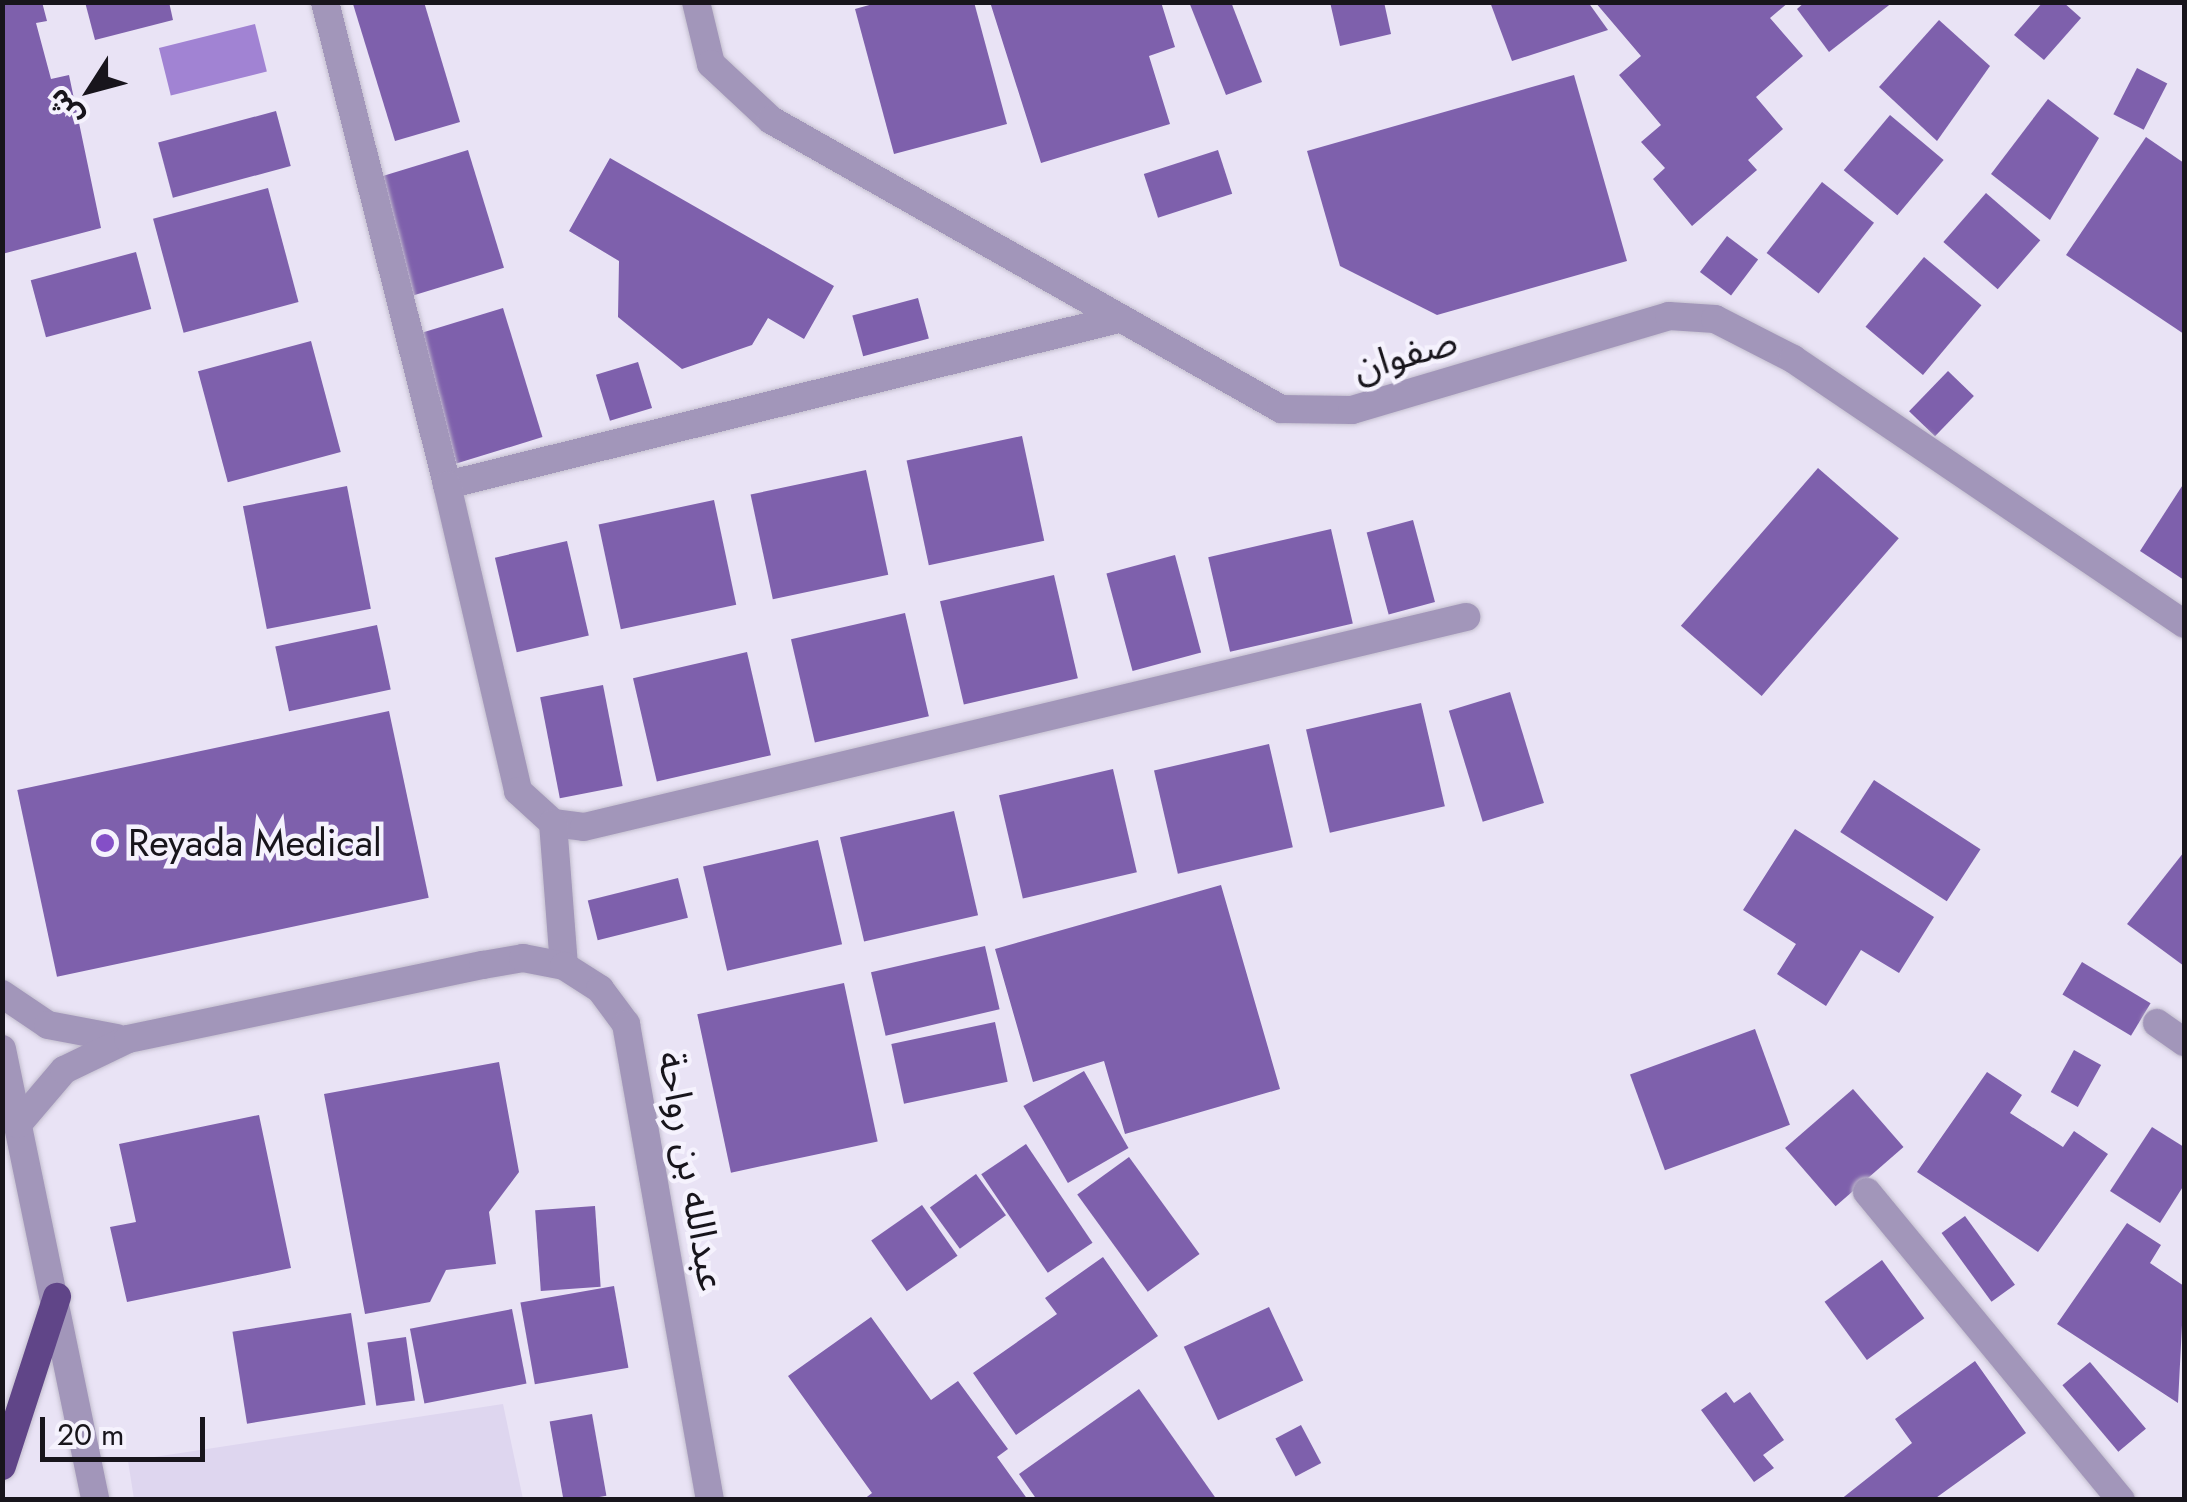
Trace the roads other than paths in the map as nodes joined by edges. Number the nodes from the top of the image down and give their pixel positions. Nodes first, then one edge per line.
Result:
1 (325, 2) edge
2 (696, 2) edge
3 (1119, 319) junction
4 (447, 485) junction
5 (1466, 617) dead end
6 (2184, 624) edge
7 (553, 823) junction
8 (564, 966) junction
9 (2, 994) edge
10 (2157, 1023) dead end
11 (128, 1039) junction
12 (2184, 1042) edge
13 (2, 1049) edge
14 (18, 1124) junction
15 (1867, 1192) dead end
16 (56, 1297) junction
17 (2, 1466) edge
18 (95, 1500) edge
19 (710, 1500) edge
20 (2121, 1500) edge

1 - 4 street
2 - 3 street, صفوان
3 - 4 street
3 - 6 street, صفوان
4 - 7 street
5 - 7 street
7 - 8 street
8 - 11 street
8 - 19 street, عبدالله بن رواحة
9 - 11 street
10 - 12 street
11 - 14 street
13 - 14 street
14 - 16 street
15 - 20 street
16 - 17 highway
16 - 18 street

